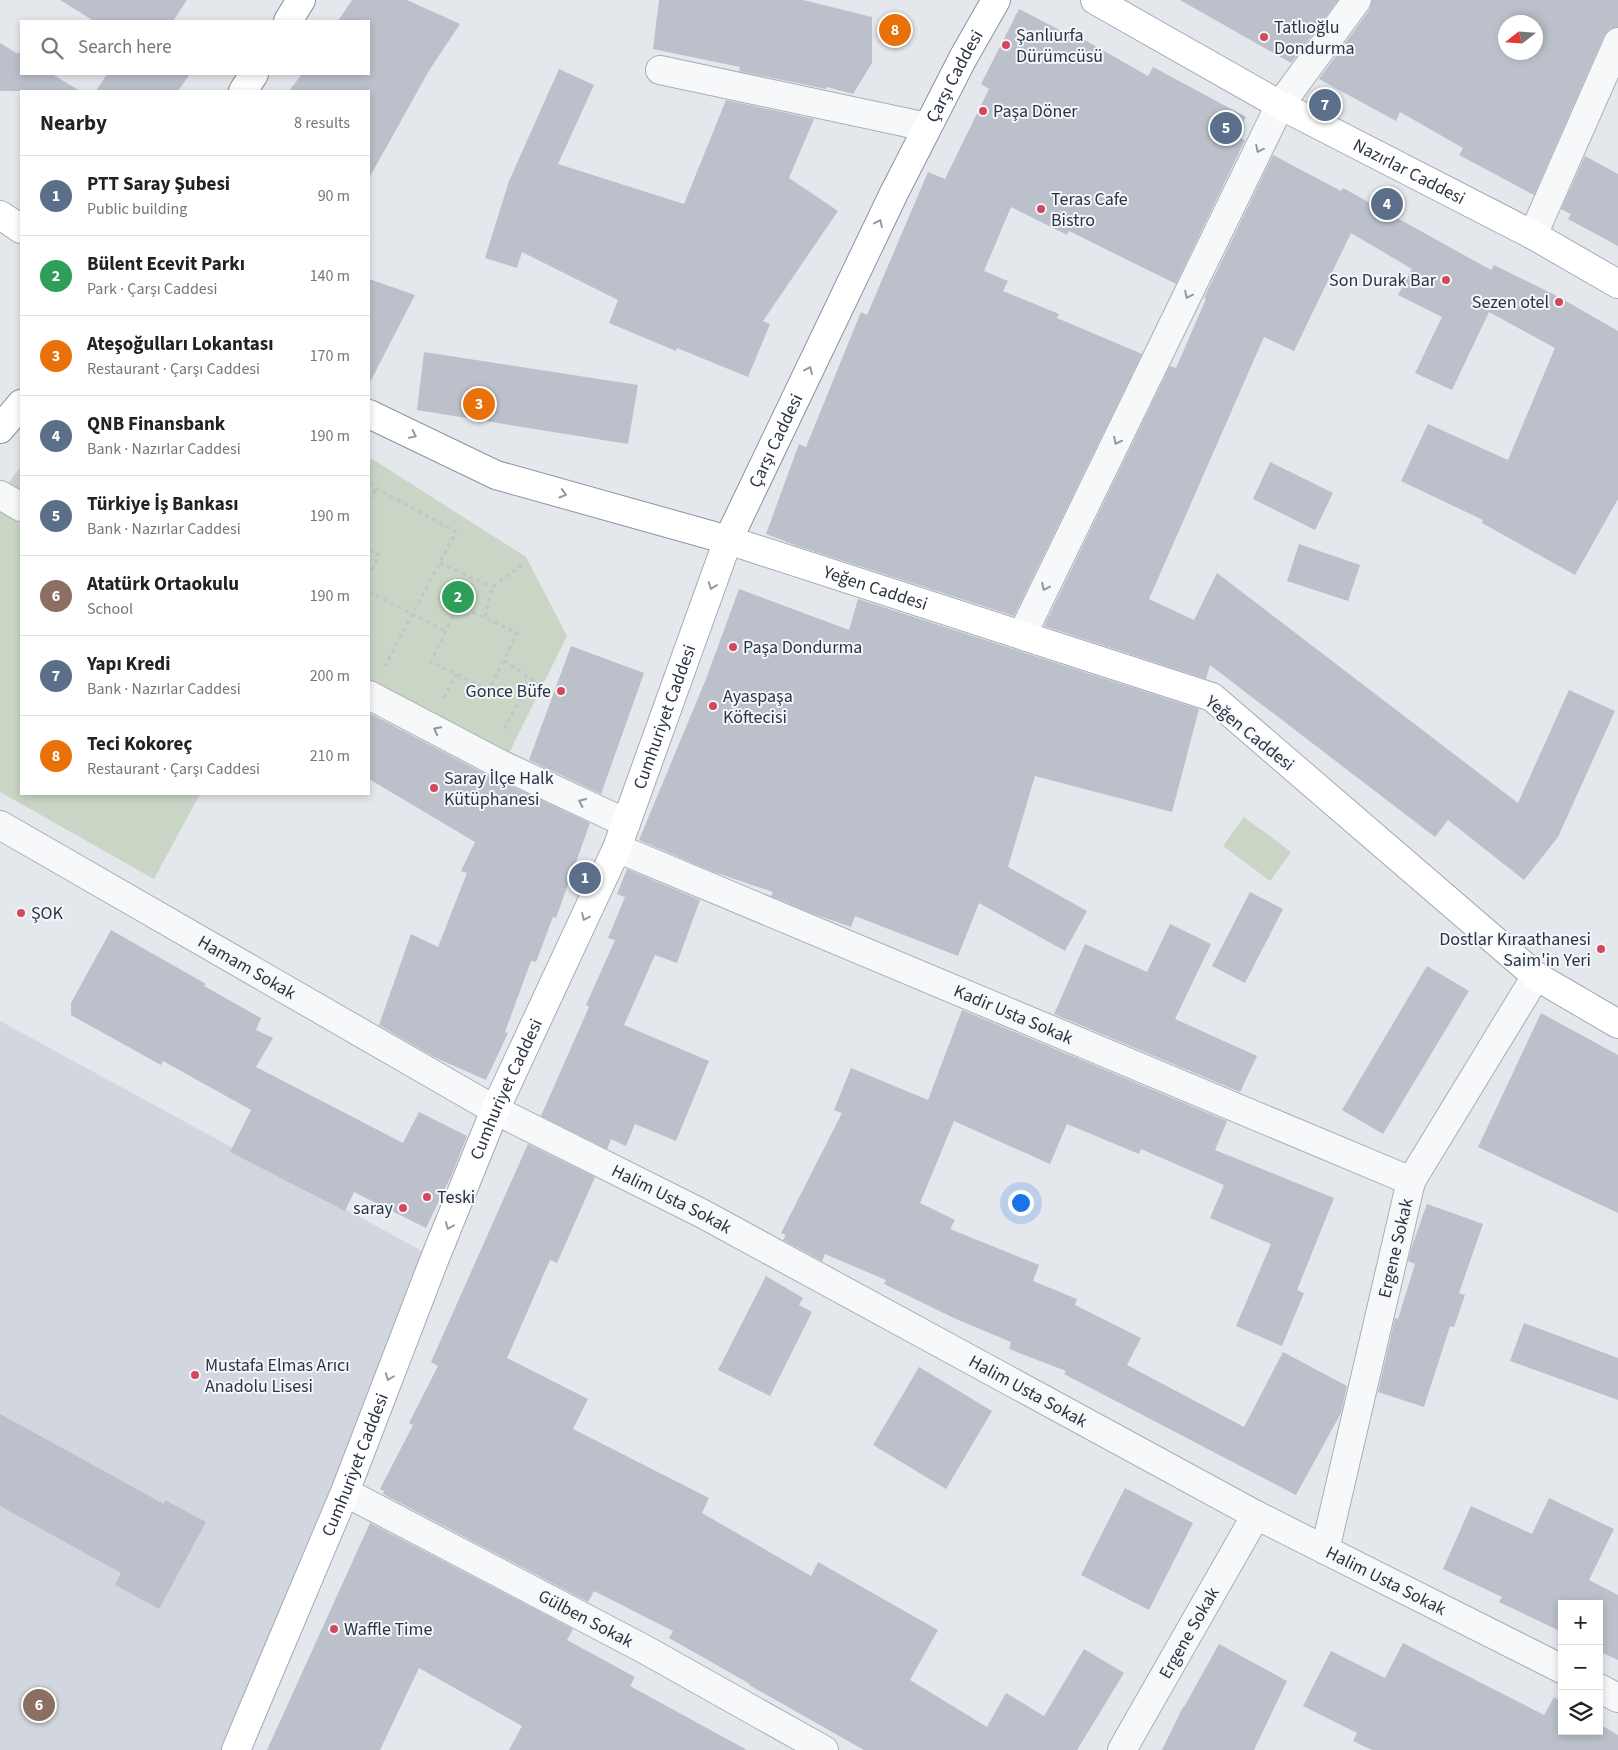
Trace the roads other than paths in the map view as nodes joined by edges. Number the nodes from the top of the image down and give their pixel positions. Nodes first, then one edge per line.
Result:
1 (301, 0) edge
2 (996, 0) edge
3 (1095, 0) edge
4 (1357, 0) edge
5 (289, 20) edge
6 (1618, 42) edge
7 (660, 70) dead end
8 (253, 75) edge
9 (243, 90) edge
10 (1280, 105) junction
11 (927, 127) junction
12 (0, 215) edge
13 (20, 228) edge
14 (1533, 234) junction
15 (1618, 284) edge
16 (20, 405) edge
17 (370, 414) edge
18 (0, 430) edge
19 (0, 495) edge
20 (20, 506) edge
21 (728, 540) junction
22 (1022, 635) junction
23 (370, 696) edge
24 (626, 823) junction
25 (0, 825) edge
26 (617, 848) junction
27 (1536, 976) junction
28 (1618, 1024) edge
29 (495, 1110) junction
30 (1411, 1181) junction
31 (345, 1492) junction
32 (1256, 1515) junction
33 (1325, 1550) junction
34 (1558, 1667) edge
35 (1603, 1690) edge
36 (1618, 1698) edge
37 (236, 1750) edge
38 (824, 1750) edge
39 (1122, 1750) edge

1 - 5 main road
2 - 11 main road, Çarşı Caddesi
3 - 10 main road, Nazırlar Caddesi
4 - 10 street
6 - 14 street
7 - 11 street
8 - 9 main road
10 - 14 main road, Nazırlar Caddesi
10 -> 22 street
21 -> 11 main road, Çarşı Caddesi
12 - 13 main road
14 - 15 main road, Nazırlar Caddesi
16 - 18 main road
17 -> 21 main road
19 - 20 street
21 - 22 main road, Yeğen Caddesi
21 -> 24 main road, Cumhuriyet Caddesi
22 - 27 main road, Yeğen Caddesi
24 -> 23 street
24 - 26 main road, Cumhuriyet Caddesi
25 - 29 street, Hamam Sokak
26 -> 29 main road, Cumhuriyet Caddesi
26 - 30 street, Kadir Usta Sokak
27 - 28 main road, Yeğen Caddesi
27 - 30 street, Ergene Sokak
29 -> 31 main road, Cumhuriyet Caddesi
29 - 32 street, Halim Usta Sokak
30 - 33 street, Ergene Sokak
31 - 37 main road, Cumhuriyet Caddesi
31 - 38 street, Gülben Sokak
32 - 33 street, Halim Usta Sokak
32 - 39 street, Ergene Sokak
33 - 34 street, Halim Usta Sokak
35 - 36 street

